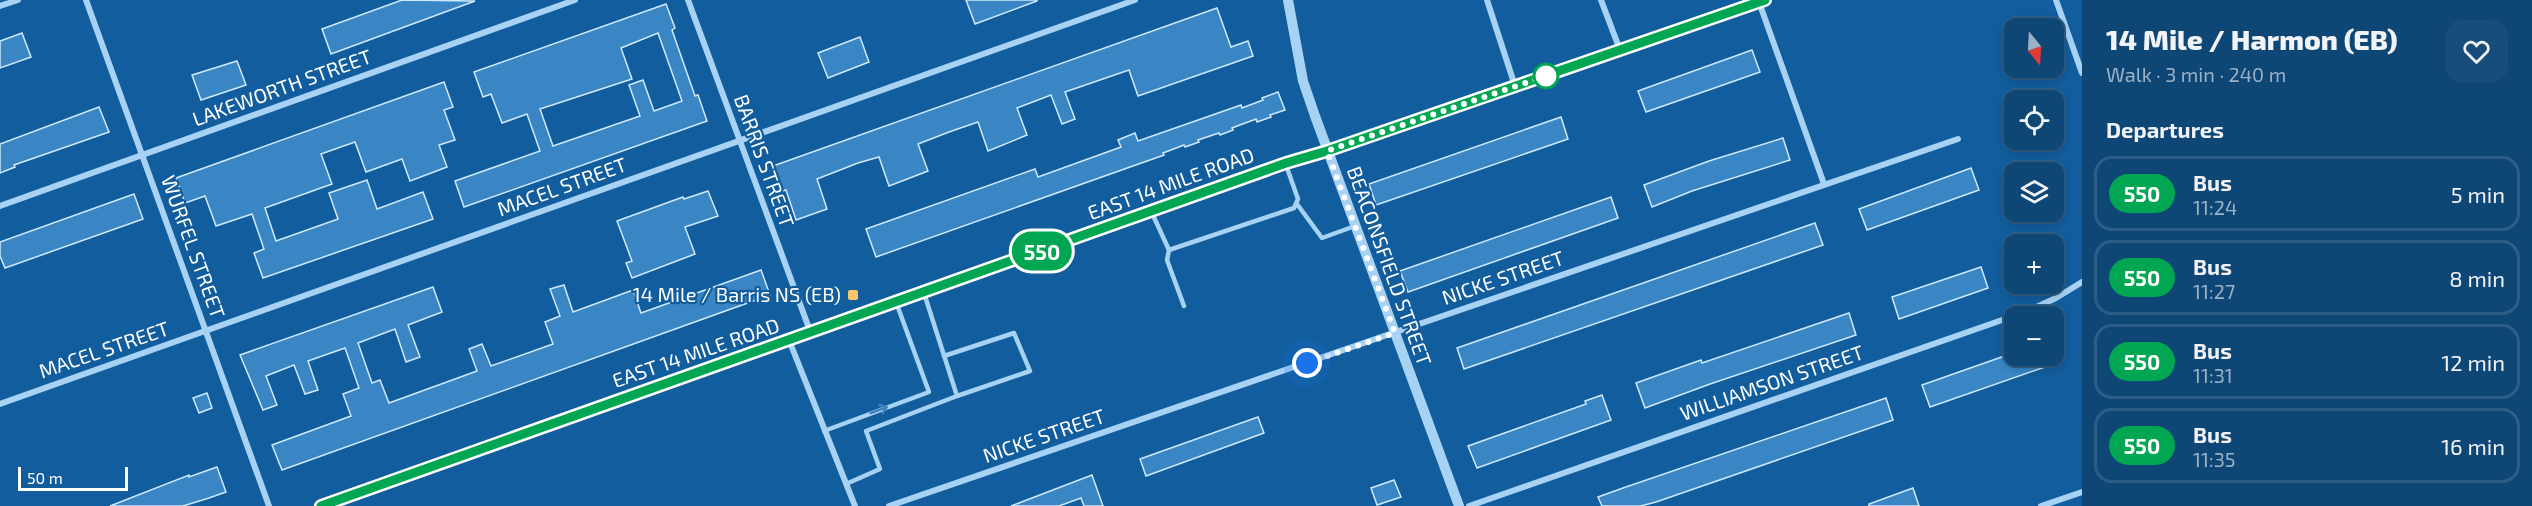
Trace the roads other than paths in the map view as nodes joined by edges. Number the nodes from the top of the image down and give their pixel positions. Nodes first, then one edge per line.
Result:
1 (18, 0) edge
2 (86, 0) edge
3 (575, 0) edge
4 (688, 0) edge
5 (1135, 0) edge
6 (1288, 0) edge
7 (1486, 0) edge
8 (1601, 0) edge
9 (2056, 0) edge
10 (1762, 1) edge
11 (0, 6) edge
12 (1621, 51) junction
13 (2082, 74) edge
14 (1515, 87) junction
15 (1958, 139) dead end
16 (739, 141) junction
17 (1327, 151) junction
18 (142, 155) junction
19 (1286, 163) junction
20 (1824, 184) junction
21 (1298, 204) junction
22 (0, 206) edge
23 (1152, 212) junction
24 (1355, 226) junction
25 (1169, 250) junction
26 (2082, 282) edge
27 (924, 292) junction
28 (896, 302) junction
29 (1184, 306) dead end
30 (207, 332) junction
31 (811, 333) junction
32 (1395, 333) junction
33 (789, 340) junction
34 (944, 356) junction
35 (957, 396) junction
36 (0, 404) edge
37 (824, 431) junction
38 (846, 484) junction
39 (2082, 492) edge
40 (269, 506) edge
41 (321, 506) edge
42 (855, 506) edge
43 (889, 506) edge
44 (1459, 506) edge
45 (1469, 506) edge
46 (2041, 506) edge

1 - 11 street
2 - 18 street, WURFEL STREET
3 - 18 street, LAKEWORTH STREET
4 - 16 street, BARRIS STREET
5 - 16 street, MACEL STREET
6 - 17 street, BEACONSFIELD STREET
7 - 14 street
8 - 12 street
9 - 13 street
10 - 12 main road, EAST 14 MILE ROAD
10 - 20 street
12 - 14 main road, EAST 14 MILE ROAD
14 - 17 main road, EAST 14 MILE ROAD
15 - 20 street, NICKE STREET
16 - 30 street, MACEL STREET
16 - 31 street, BARRIS STREET
17 - 19 main road, EAST 14 MILE ROAD
17 - 24 street, BEACONSFIELD STREET
18 - 22 street, LAKEWORTH STREET
18 - 30 street, WURFEL STREET
19 - 21 lane
19 - 23 main road, EAST 14 MILE ROAD
20 - 32 street, NICKE STREET
21 - 24 lane
21 - 25 lane
23 - 25 lane
23 - 27 main road, EAST 14 MILE ROAD
24 - 32 street, BEACONSFIELD STREET
25 - 29 lane
26 - 45 street, WILLIAMSON STREET
27 - 28 main road, EAST 14 MILE ROAD
27 - 34 lane
28 - 31 main road, EAST 14 MILE ROAD
37 -> 28 lane
30 - 36 street, MACEL STREET
30 - 40 street, WURFEL STREET
31 - 33 main road, EAST 14 MILE ROAD
32 - 43 street, NICKE STREET
32 - 44 street, BEACONSFIELD STREET
33 - 37 street
33 - 41 main road, EAST 14 MILE ROAD
34 - 35 lane
34 - 35 lane
35 - 38 lane
37 - 38 street
38 - 42 street
39 - 46 street

